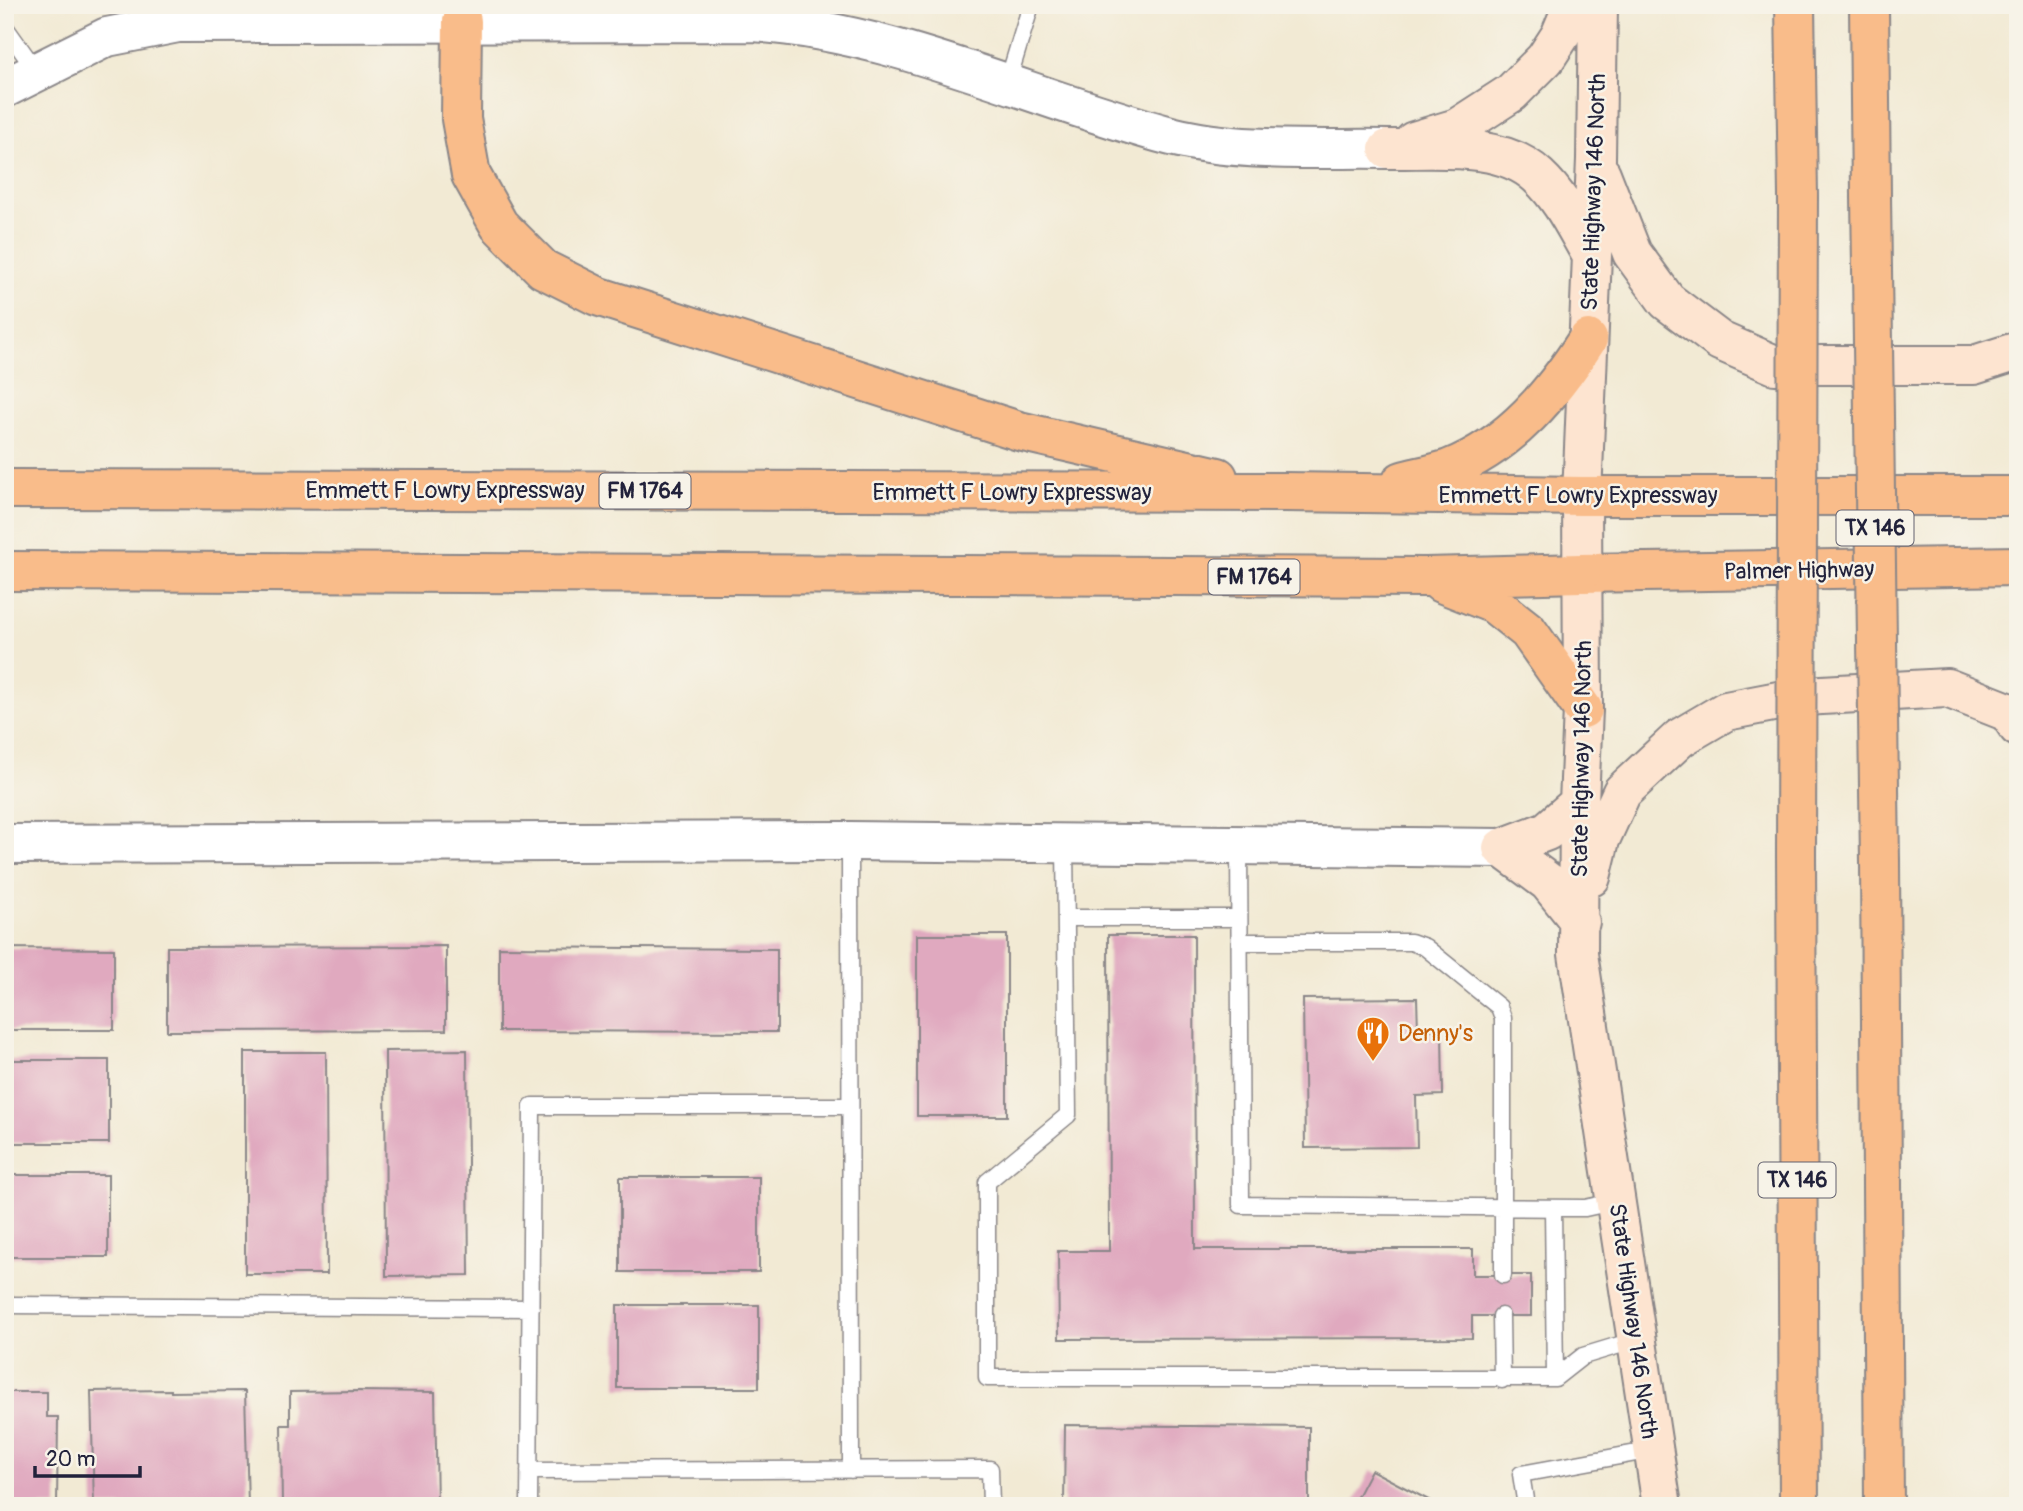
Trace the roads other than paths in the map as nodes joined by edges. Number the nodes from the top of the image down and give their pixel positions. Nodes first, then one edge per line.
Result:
1 (1031, 5) edge
2 (1573, 5) edge
3 (1598, 5) edge
4 (1796, 5) edge
5 (1869, 5) edge
6 (240, 14) edge
7 (462, 21) junction
8 (5, 27) edge
9 (21, 80) edge
10 (1007, 85) junction
11 (1388, 149) junction
12 (1596, 159) junction
13 (1591, 256) junction
14 (1588, 338) junction
15 (2018, 351) edge
16 (5, 489) edge
17 (1285, 492) junction
18 (1351, 493) junction
19 (1582, 496) junction
20 (2018, 496) edge
21 (2018, 566) edge
22 (5, 571) edge
23 (1581, 573) junction
24 (1426, 577) junction
25 (1583, 709) junction
26 (2018, 727) edge
27 (1579, 803) junction
28 (850, 841) junction
29 (5, 844) edge
30 (1066, 844) junction
31 (1239, 845) junction
32 (1502, 848) junction
33 (1066, 918) junction
34 (1240, 918) junction
35 (1580, 922) junction
36 (1240, 942) junction
37 (850, 1106) junction
38 (1617, 1201) junction
39 (1504, 1207) junction
40 (1553, 1208) junction
41 (1503, 1275) dead end
42 (5, 1305) edge
43 (531, 1308) junction
44 (1501, 1316) dead end
45 (1639, 1339) junction
46 (1555, 1378) junction
47 (1502, 1380) junction
48 (1653, 1450) junction
49 (851, 1470) junction
50 (529, 1471) junction
51 (529, 1506) edge
52 (991, 1506) edge
53 (1526, 1506) edge
54 (1662, 1506) edge
55 (1799, 1506) edge
56 (1884, 1506) edge

1 - 10 lane
2 - 11 main road
3 - 12 main road, State Highway 146 North
4 - 55 highway, TX 146, bridge
5 - 56 highway, TX 146, bridge
6 - 7 street
6 - 9 street
7 - 10 street
7 - 17 highway
8 - 9 lane
10 - 11 street
11 - 13 main road
12 - 13 main road, State Highway 146 North
12 - 15 main road
13 - 14 main road, State Highway 146 North
14 - 18 highway
14 - 19 main road, State Highway 146 North
16 - 17 highway, Emmett F Lowry Expressway / FM 1764
17 - 18 highway, Emmett F Lowry Expressway / FM 1764
18 - 19 highway, Emmett F Lowry Expressway / FM 1764
19 - 20 highway, Emmett F Lowry Expressway / FM 1764
19 - 23 main road, State Highway 146 North
21 - 23 highway, Palmer Highway / FM 1764
22 - 24 highway, FM 1764
23 - 24 highway, FM 1764
23 - 25 main road, State Highway 146 North
24 - 25 highway
25 - 27 main road, State Highway 146 North
26 - 35 main road
27 - 32 main road
27 - 35 main road, State Highway 146 North
28 - 29 street
28 - 30 street
28 - 37 lane
30 - 31 street
30 - 33 lane
31 - 32 street
31 - 34 lane
32 - 35 main road
33 - 34 lane
33 - 47 lane
34 - 36 lane
35 - 38 main road, State Highway 146 North
36 - 39 lane
36 - 39 lane
37 - 43 lane
37 - 49 lane
38 - 40 lane
38 - 45 main road, State Highway 146 North
39 - 40 lane
39 - 41 lane
40 - 46 lane
42 - 43 lane
43 - 50 lane
44 - 47 lane
45 - 46 lane
45 - 48 main road, State Highway 146 North
46 - 47 lane
48 - 53 lane
48 - 54 main road, State Highway 146 North
49 - 50 lane
49 - 52 lane
50 - 51 lane

